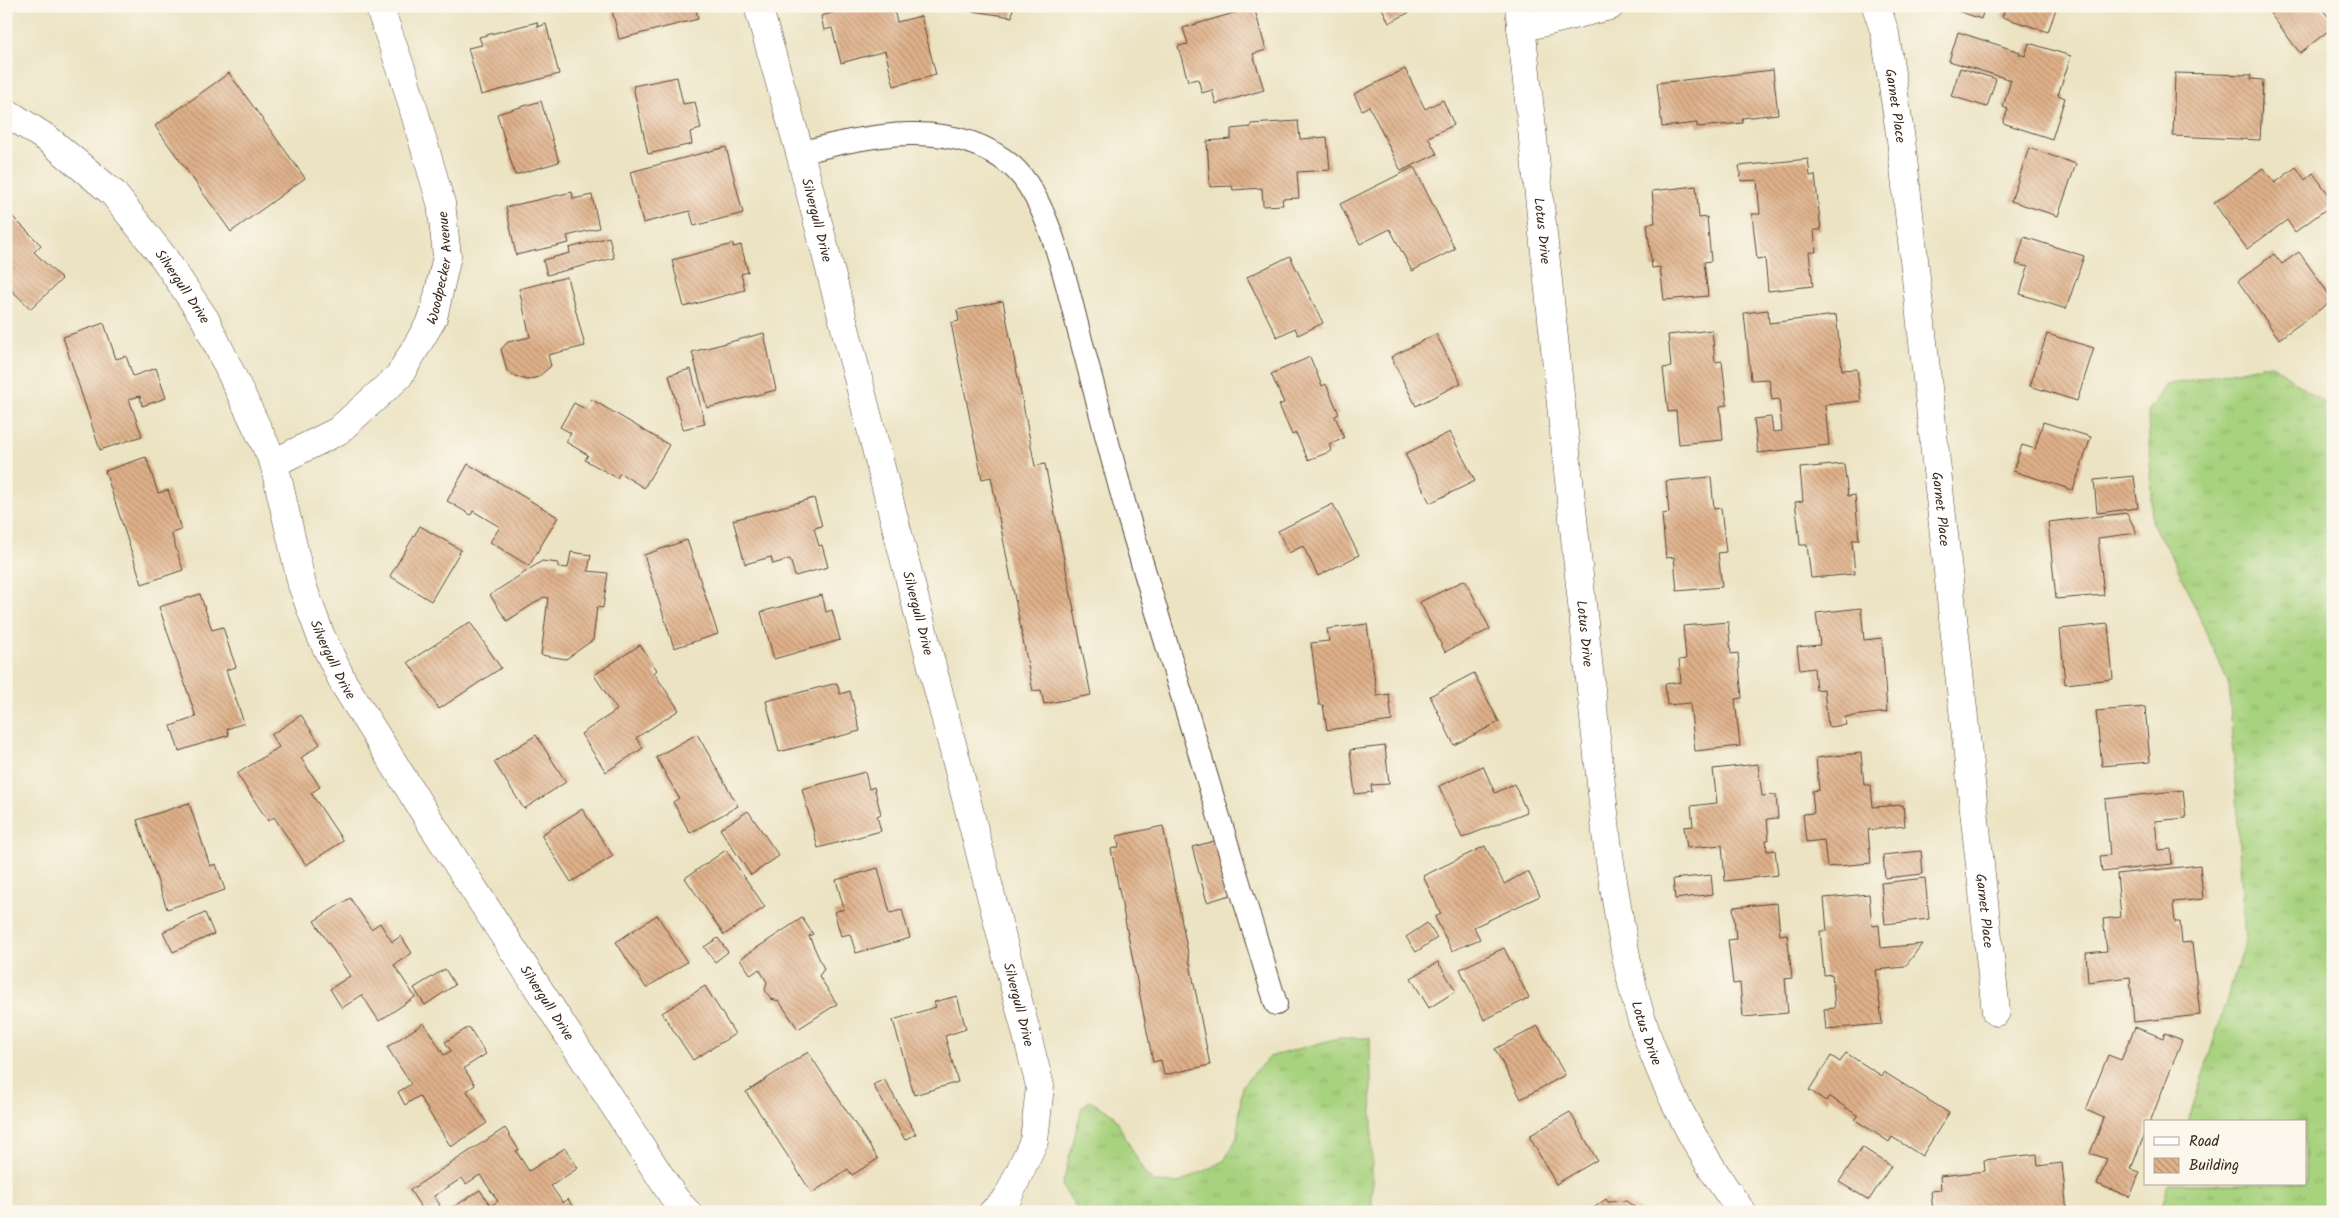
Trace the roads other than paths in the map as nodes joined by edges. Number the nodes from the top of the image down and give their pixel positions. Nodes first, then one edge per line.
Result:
1 (380, 6) edge
2 (758, 6) edge
3 (1610, 6) edge
4 (1876, 6) edge
5 (1520, 17) edge
6 (6, 112) edge
7 (800, 153) junction
8 (274, 463) junction
9 (1276, 1004) dead end
10 (1996, 1012) dead end
11 (687, 1212) edge
12 (993, 1212) edge
13 (1742, 1212) edge

1 - 8 street, Woodpecker Avenue
2 - 7 street, Silvergull Drive
3 - 5 street, Lotus Drive
4 - 10 street, Garnet Place
5 - 13 street, Lotus Drive
6 - 8 street, Silvergull Drive
7 - 9 lane
7 - 12 street, Silvergull Drive
8 - 11 street, Silvergull Drive

